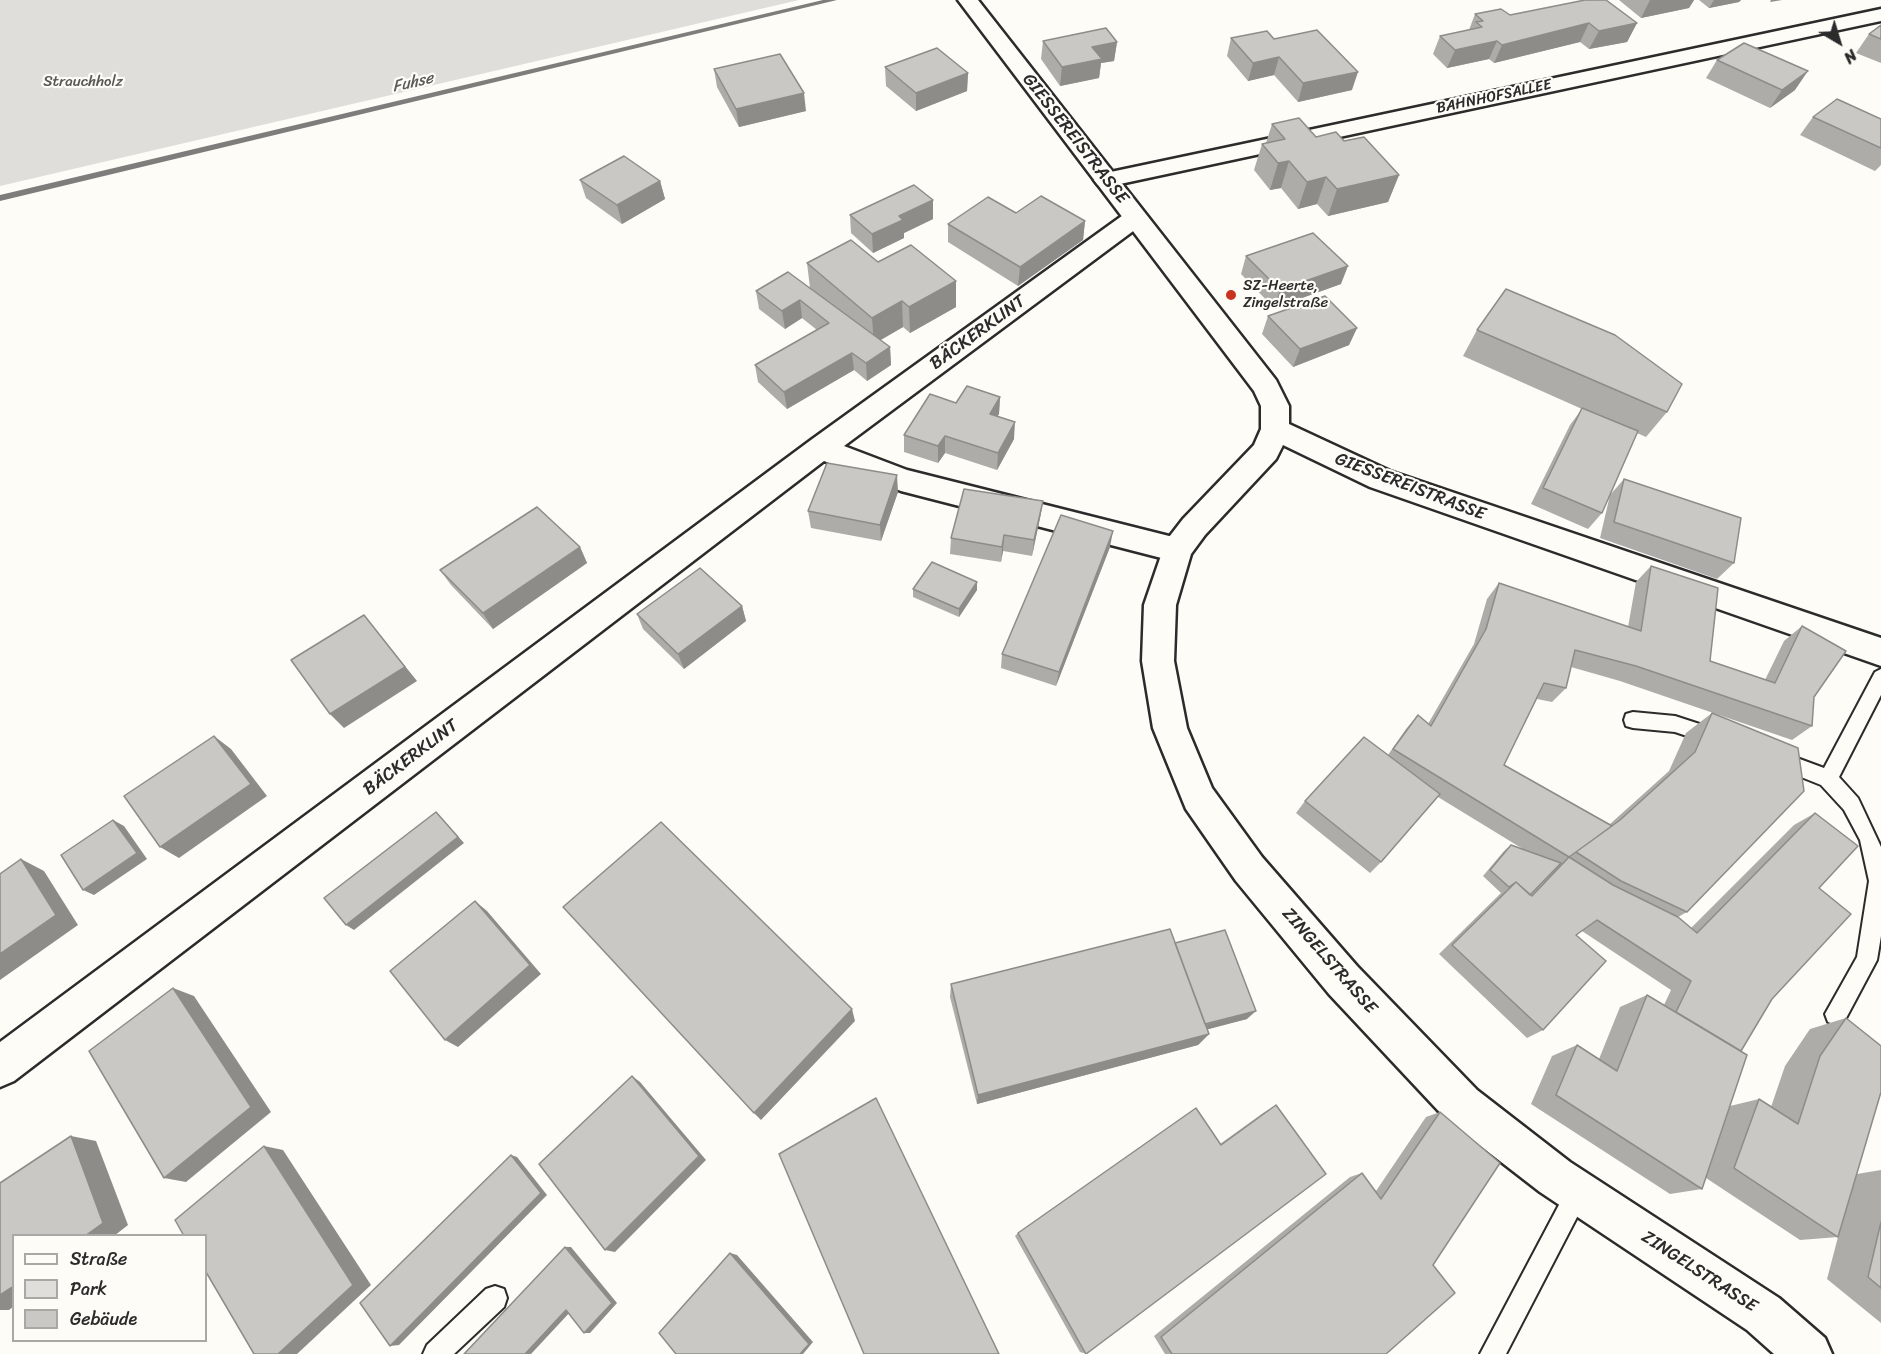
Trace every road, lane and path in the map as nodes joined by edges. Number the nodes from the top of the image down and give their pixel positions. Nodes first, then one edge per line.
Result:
1 (969, 2) edge
2 (1881, 15) edge
3 (1106, 180) junction
4 (1135, 218) junction
5 (1275, 429) junction
6 (821, 448) junction
7 (1177, 549) junction
8 (1881, 652) edge
9 (1881, 677) edge
10 (1633, 720) dead end
11 (1732, 743) edge
12 (1755, 751) edge
13 (1828, 779) junction
14 (1836, 1014) dead end
15 (0, 1067) edge
16 (1578, 1192) junction
17 (495, 1298) dead end
18 (436, 1354) edge
19 (1493, 1354) edge
20 (1809, 1354) edge

1 - 3 street, GIESSEREISTRASSE
2 - 3 street, BAHNHOFSALLEE
3 - 4 street, GIESSEREISTRASSE
4 - 5 street, GIESSEREISTRASSE
4 - 6 street, BÄCKERKLINT
5 - 7 street, ZINGELSTRASSE
5 - 8 street, GIESSEREISTRASSE
6 - 7 street
6 - 15 street, BÄCKERKLINT
7 - 16 street, ZINGELSTRASSE
9 - 13 lane
10 - 11 lane
12 - 13 lane
13 - 14 lane
16 - 19 lane
16 - 20 street, ZINGELSTRASSE
17 - 18 lane

